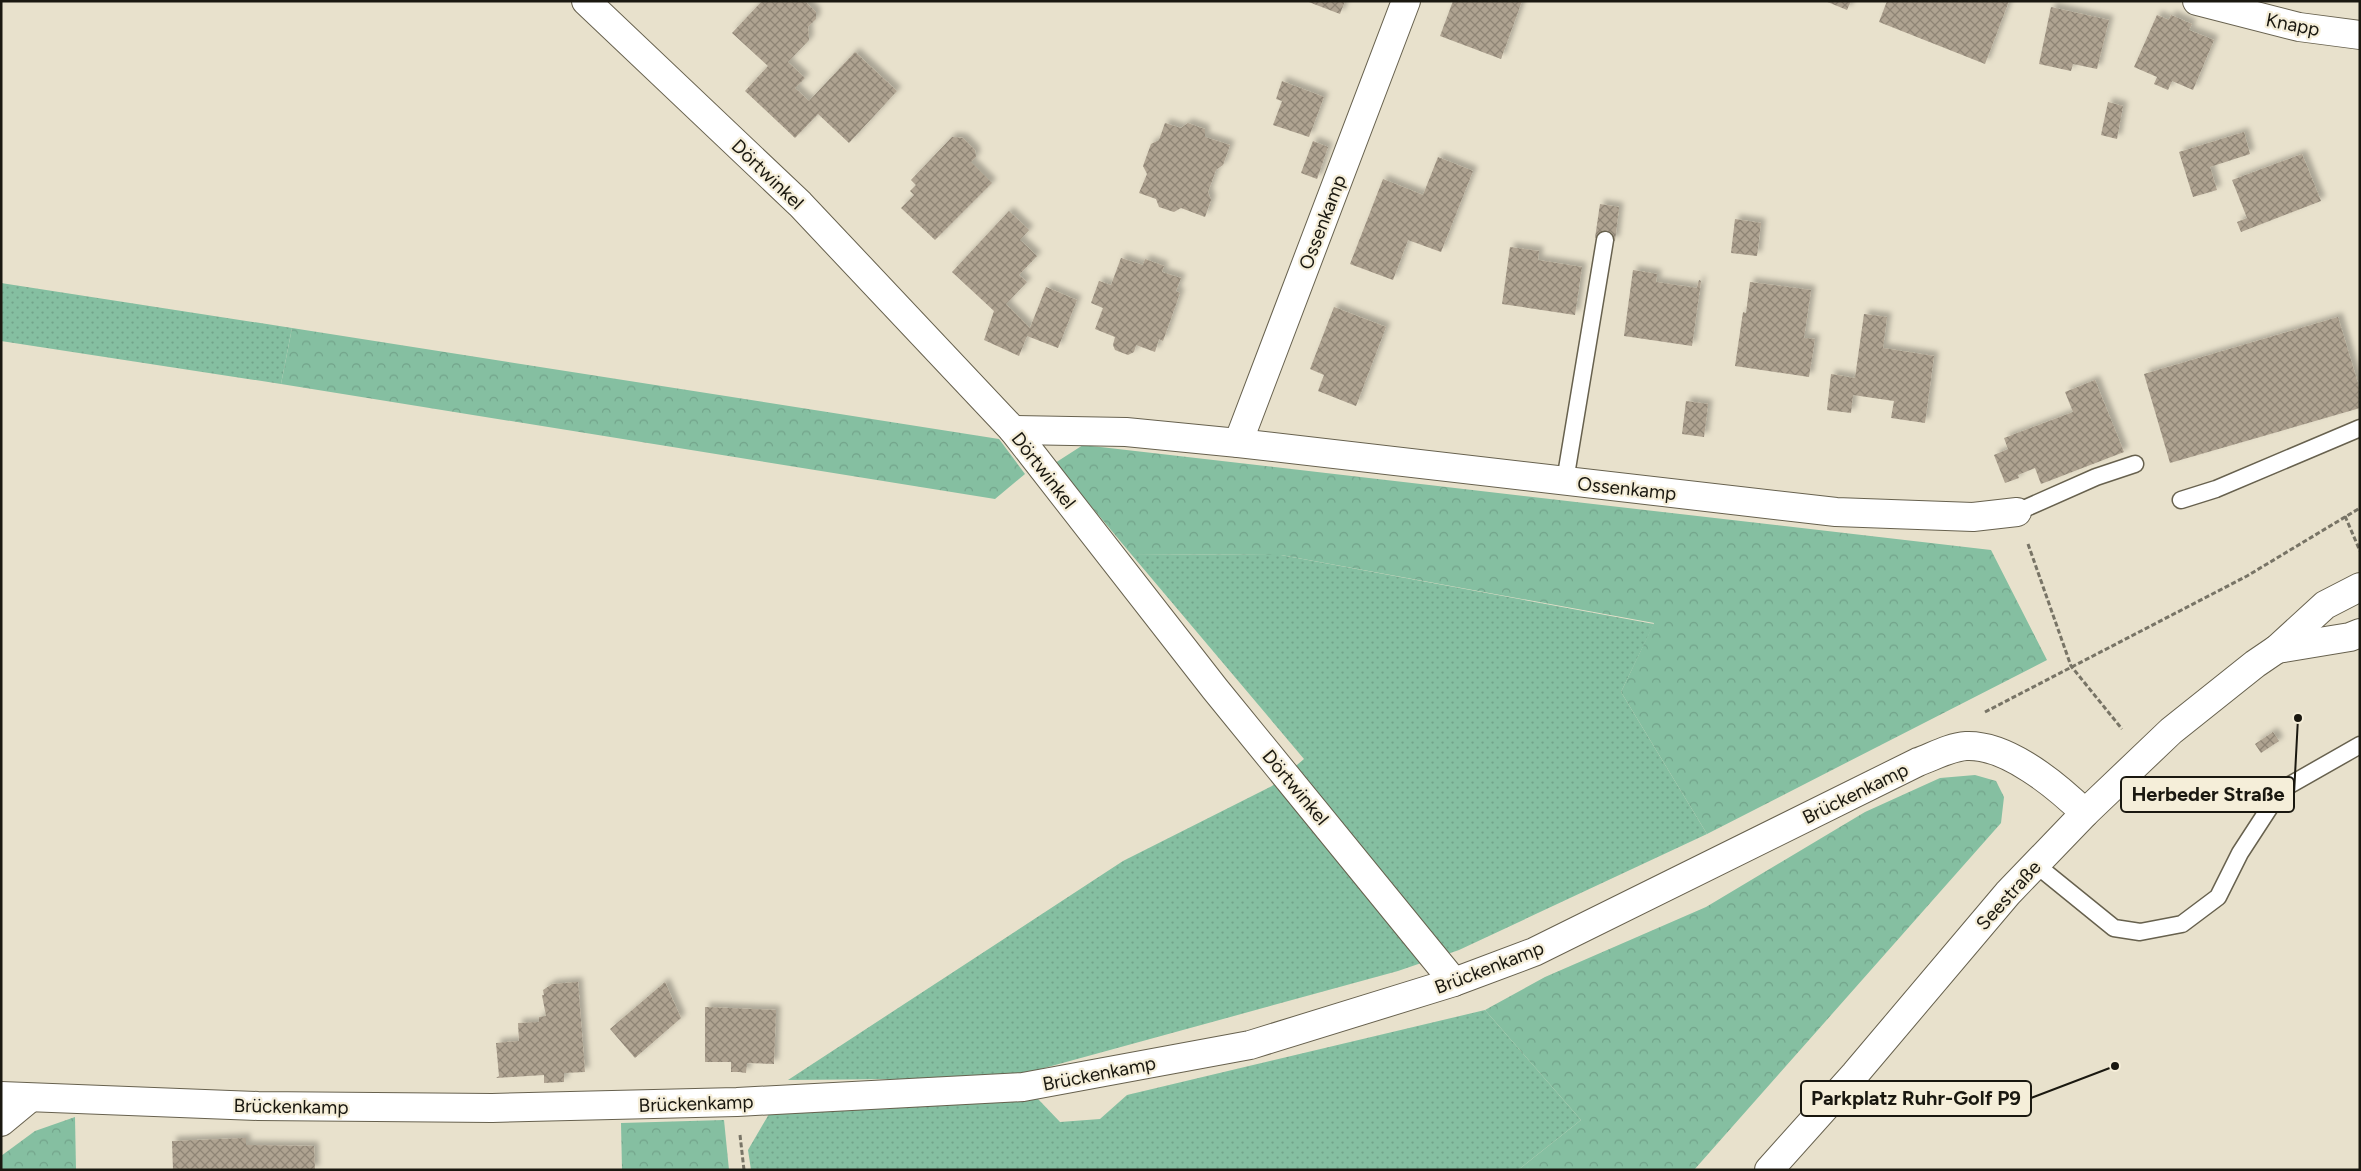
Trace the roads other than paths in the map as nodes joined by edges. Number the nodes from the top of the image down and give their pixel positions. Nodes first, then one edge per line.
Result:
1 (586, 1) edge
2 (1406, 1) edge
3 (2197, 1) edge
4 (2360, 35) edge
5 (1605, 240) dead end
6 (2360, 428) edge
7 (1013, 430) junction
8 (1238, 443) junction
9 (2135, 464) dead end
10 (1565, 481) junction
11 (2181, 500) dead end
12 (2017, 512) joint
13 (2360, 587) edge
14 (2360, 633) edge
15 (2276, 649) junction
16 (2360, 745) edge
17 (2085, 813) junction
18 (2035, 864) junction
19 (1454, 982) junction
20 (1, 1096) edge
21 (30, 1098) junction
22 (1, 1122) edge
23 (1769, 1170) edge

1 - 7 street, Dörtwinkel
2 - 8 street, Ossenkamp
3 - 4 street, Knapp
5 - 10 lane
6 - 11 lane
7 - 8 street, Ossenkamp
7 - 19 street, Dörtwinkel
8 - 10 street, Ossenkamp
9 - 12 lane
10 - 12 street, Ossenkamp
13 - 15 street, Seestraße
14 - 15 street, Seestraße
15 - 17 street, Seestraße
16 - 18 lane
17 - 18 street, Seestraße
17 - 19 street, Brückenkamp
18 - 23 street, Seestraße
19 - 21 street, Brückenkamp
20 - 21 street, Brückenkamp
21 - 22 street

